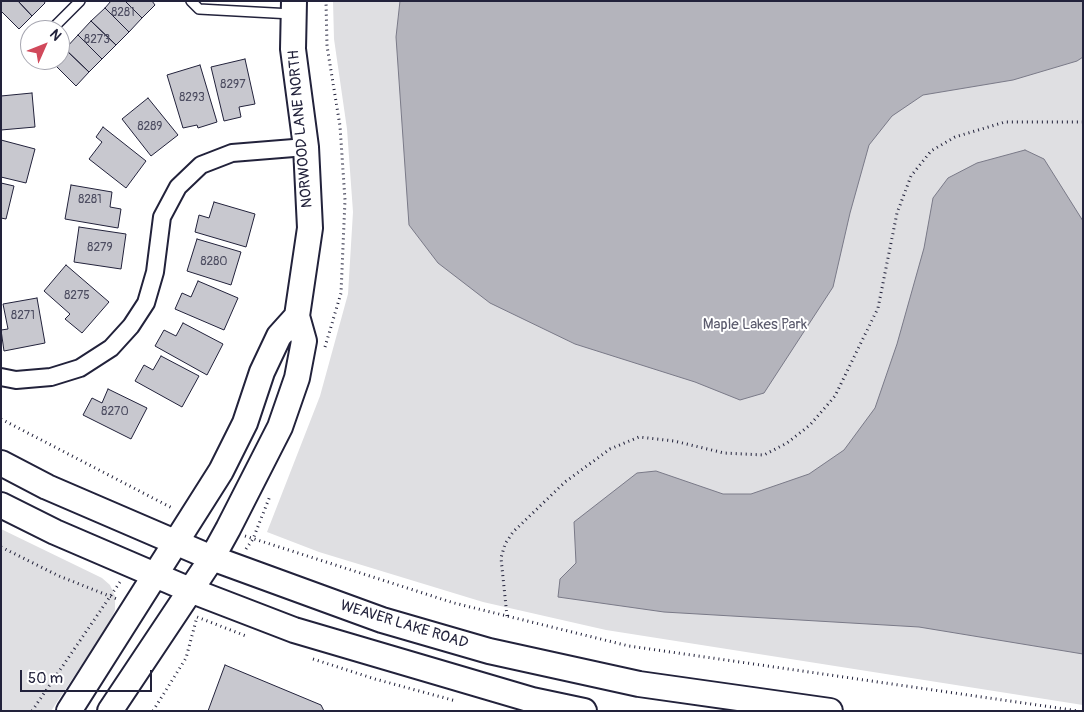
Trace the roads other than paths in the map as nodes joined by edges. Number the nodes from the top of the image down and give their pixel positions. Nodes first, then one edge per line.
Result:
1 (80, 1) edge
2 (191, 1) edge
3 (294, 8) edge
4 (61, 20) edge
5 (306, 147) junction
6 (297, 316) junction
7 (1, 378) edge
8 (1, 462) edge
9 (1, 505) edge
10 (175, 542) junction
11 (212, 558) junction
12 (155, 575) junction
13 (190, 590) junction
14 (69, 711) edge
15 (110, 711) edge
16 (584, 711) edge
17 (830, 711) edge

1 - 4 lane
2 - 3 lane
3 - 5 main road, NORWOOD LANE NORTH
5 - 6 main road, NORWOOD LANE NORTH
5 - 7 street
6 - 10 main road
6 - 11 main road, NORWOOD LANE NORTH
8 - 10 main road, WEAVER LAKE ROAD
9 - 12 main road
10 - 11 main road, WEAVER LAKE ROAD
10 - 12 main road
11 - 13 main road, NORWOOD LANE NORTH
11 - 17 main road, WEAVER LAKE ROAD
12 - 13 main road
12 - 14 main road
13 - 15 main road, NORWOOD LANE NORTH
13 - 16 main road

